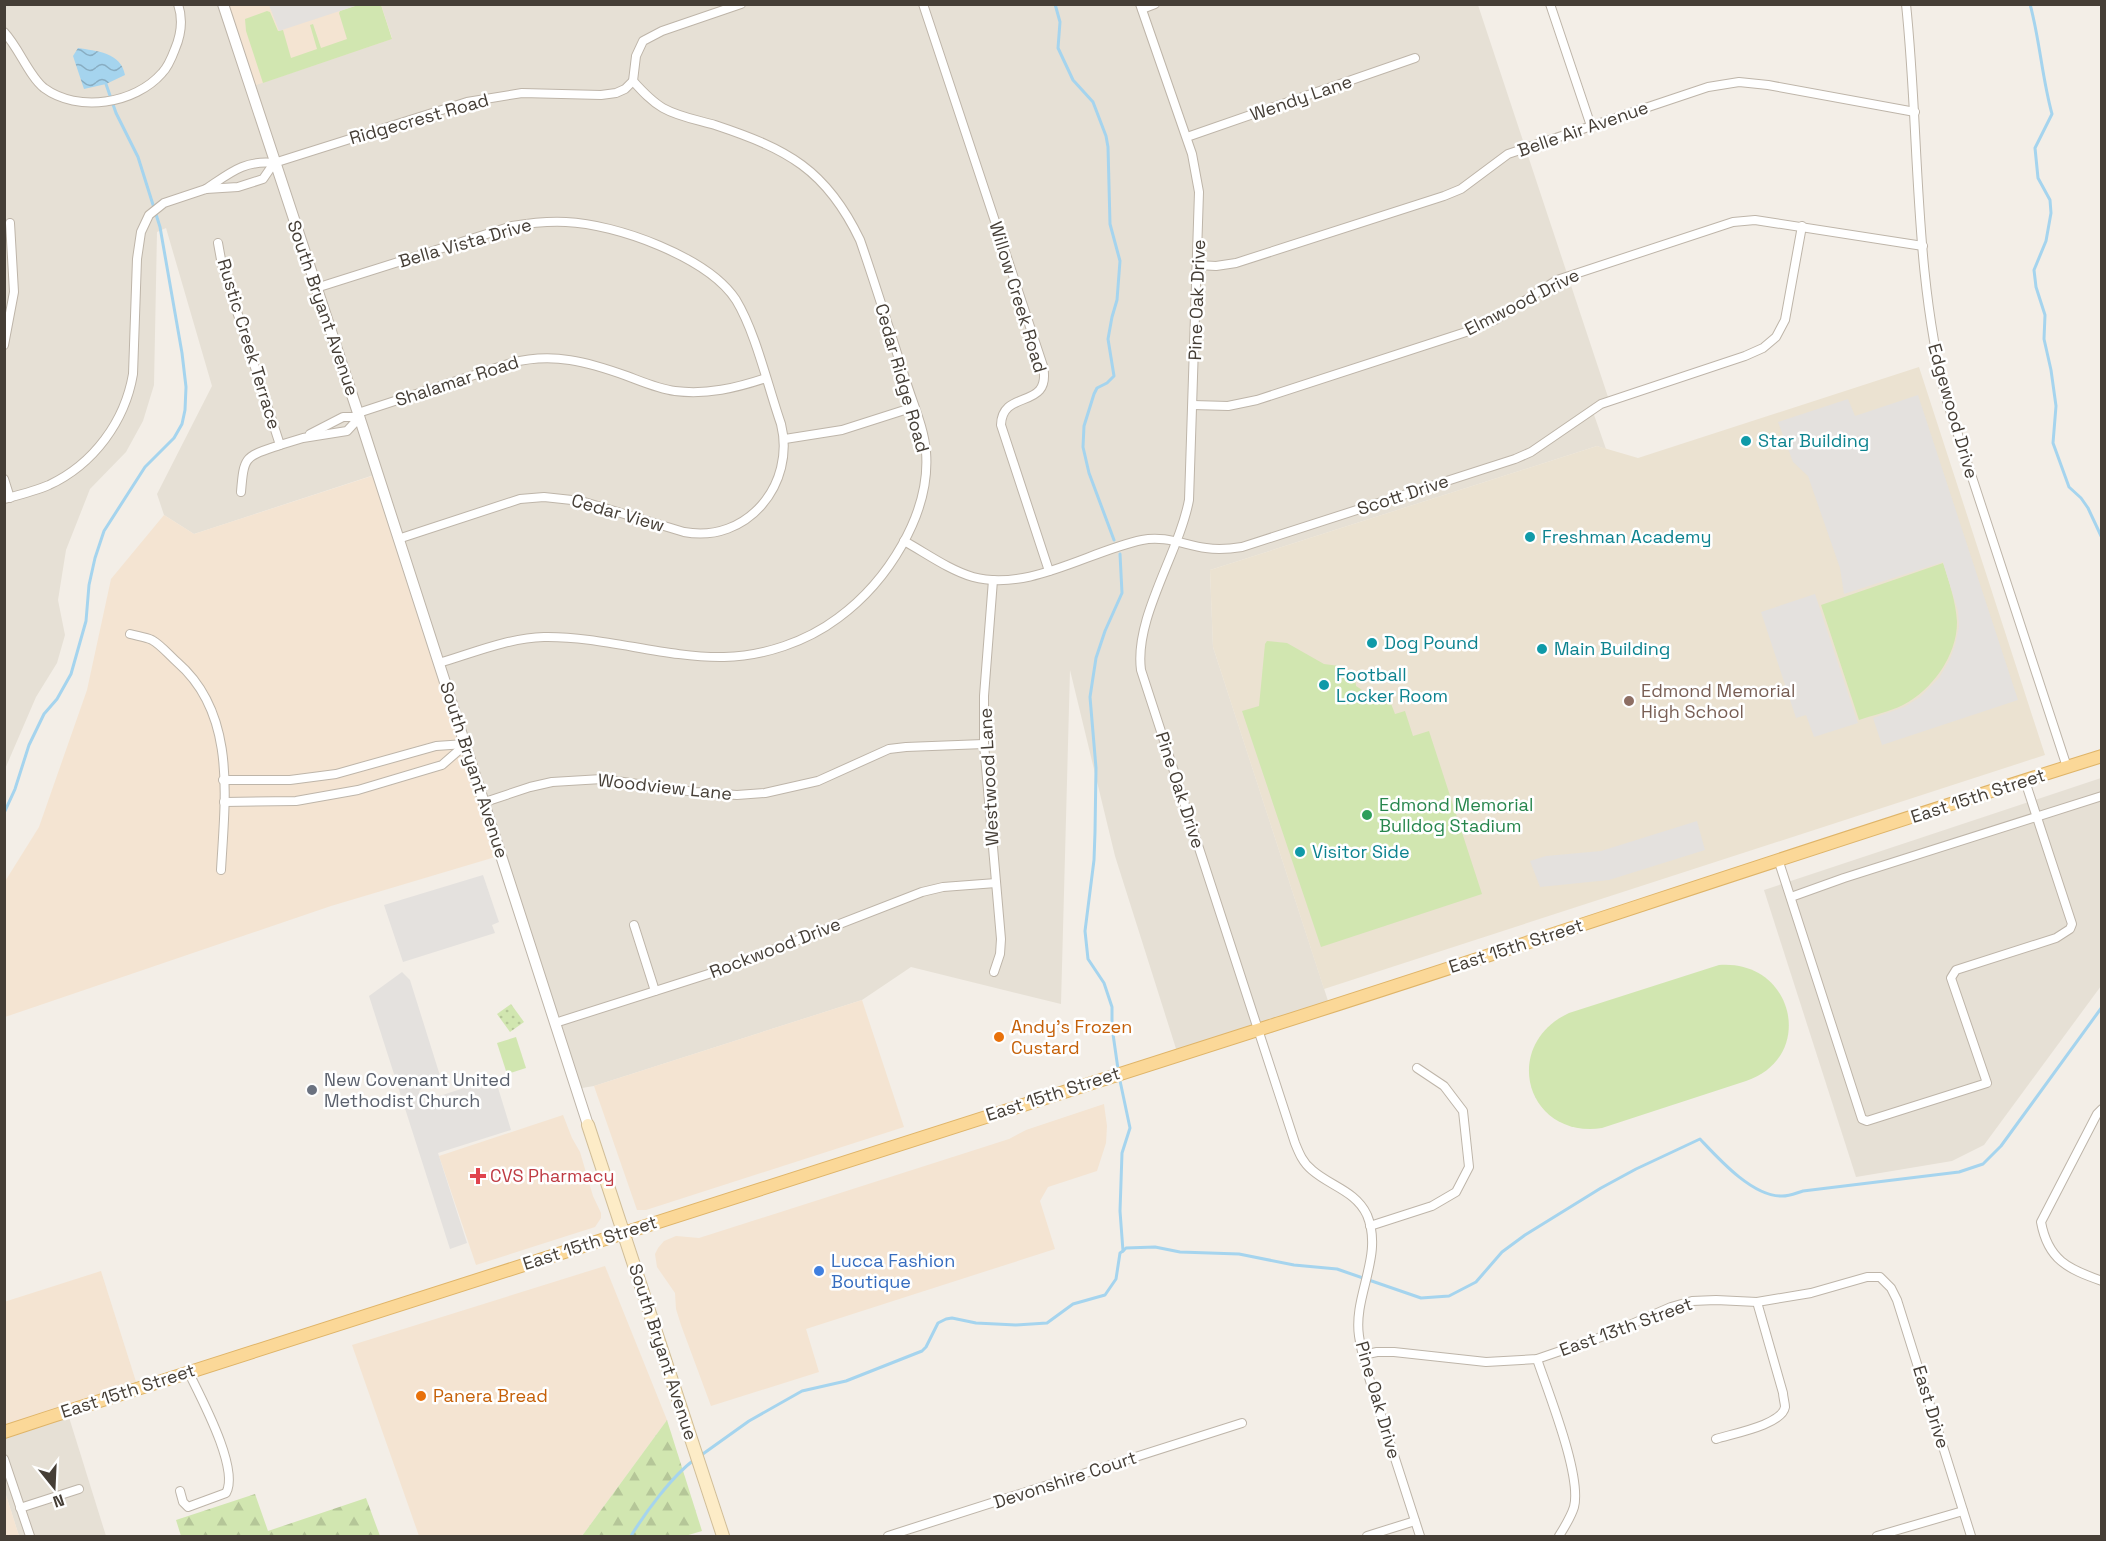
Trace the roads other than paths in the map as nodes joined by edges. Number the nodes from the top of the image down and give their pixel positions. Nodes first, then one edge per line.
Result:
1 (178, 4) edge
2 (223, 4) edge
3 (741, 4) edge
4 (922, 4) edge
5 (1155, 4) edge
6 (1550, 4) edge
7 (1906, 4) edge
8 (1141, 7) edge
9 (4, 32) edge
10 (1415, 58) dead end
11 (633, 81) junction
12 (1915, 112) junction
13 (1591, 126) junction
14 (1187, 137) junction
15 (274, 163) junction
16 (206, 189) junction
17 (10, 224) dead end
18 (1802, 226) junction
19 (218, 243) dead end
20 (1923, 246) junction
21 (1198, 265) junction
22 (316, 288) junction
23 (4, 345) edge
24 (766, 378) junction
25 (1193, 405) junction
26 (914, 407) junction
27 (359, 415) junction
28 (303, 438) junction
29 (785, 439) junction
30 (280, 445) junction
31 (4, 479) edge
32 (241, 492) dead end
33 (7, 499) edge
34 (398, 538) junction
35 (904, 541) junction
36 (1178, 541) junction
37 (1049, 571) junction
38 (993, 580) junction
39 (130, 634) dead end
40 (439, 663) junction
41 (466, 744) junction
42 (984, 744) junction
43 (2102, 756) edge
44 (2067, 767) junction
45 (223, 780) junction
46 (2025, 781) junction
47 (2102, 796) edge
48 (224, 802) junction
49 (484, 802) junction
50 (2035, 817) junction
51 (1778, 860) junction
52 (221, 870) dead end
53 (996, 883) junction
54 (1791, 897) junction
55 (634, 925) dead end
56 (994, 972) dead end
57 (655, 991) junction
58 (555, 1023) junction
59 (1258, 1030) junction
60 (1417, 1068) dead end
61 (2102, 1109) edge
62 (588, 1125) joint
63 (1370, 1226) junction
64 (624, 1232) junction
65 (1885, 1281) joint
66 (2102, 1281) edge
67 (1757, 1302) junction
68 (1363, 1355) junction
69 (1537, 1359) junction
70 (188, 1371) junction
71 (1242, 1423) dead end
72 (4, 1432) edge
73 (1716, 1439) dead end
74 (4, 1459) edge
75 (79, 1489) dead end
76 (180, 1491) dead end
77 (21, 1508) junction
78 (1963, 1511) junction
79 (1415, 1521) junction
80 (30, 1536) edge
81 (723, 1536) edge
82 (888, 1536) edge
83 (1368, 1536) edge
84 (1420, 1536) edge
85 (1559, 1536) edge
86 (1877, 1536) edge
87 (1971, 1536) edge

1 - 9 street
2 - 15 street, South Bryant Avenue
3 - 11 street
4 - 37 street, Willow Creek Road
5 - 8 street
6 - 13 street
7 - 12 street, Edgewood Drive
8 - 14 street, Pine Oak Drive
10 - 14 street, Wendy Lane
11 - 15 street, Ridgecrest Road
11 - 26 street, Cedar Ridge Road
12 - 13 street, Belle Air Avenue
12 - 20 street, Edgewood Drive
13 - 21 street, Belle Air Avenue
14 - 21 street, Pine Oak Drive
15 - 16 street, Ridgecrest Road
15 - 16 street, Ridgecrest Road
15 - 22 street, South Bryant Avenue
16 - 33 street, Ridgecrest Road
17 - 23 street
18 - 20 street, Elmwood Drive
18 - 25 street, Elmwood Drive
18 - 36 street, Scott Drive
19 - 30 street, Rustic Creek Terrace
20 - 44 street, Edgewood Drive
21 - 25 street, Pine Oak Drive
22 - 24 street, Bella Vista Drive
22 - 27 street, South Bryant Avenue
24 - 27 street, Shalamar Road
24 - 29 street, Bella Vista Drive
25 - 36 street, Pine Oak Drive
26 - 29 street
26 - 35 street, Cedar Ridge Road
27 - 28 street, Rustic Creek Terrace
27 - 28 street, Rustic Creek Terrace
27 - 34 street, South Bryant Avenue
28 - 30 street, Rustic Creek Terrace
29 - 34 street, Cedar View
30 - 32 street, Rustic Creek Terrace
31 - 33 street
34 - 40 street, South Bryant Avenue
35 - 38 street, Scott Drive
35 - 40 street, Cedar Ridge Road
36 - 37 street, Scott Drive
36 - 59 street, Pine Oak Drive
37 - 38 street, Scott Drive
38 - 42 street, Westwood Lane
39 - 45 street
40 - 41 street, South Bryant Avenue
41 - 45 street
41 - 48 street
41 - 49 street, South Bryant Avenue
42 - 49 street, Woodview Lane
42 - 53 street, Westwood Lane
43 - 44 main road, East 15th Street
44 - 46 main road, East 15th Street
45 - 48 street
46 - 50 street
46 - 51 main road, East 15th Street
47 - 50 street
48 - 52 street
49 - 58 street, South Bryant Avenue
50 - 54 street
50 - 54 street
51 - 54 street
51 - 59 main road, East 15th Street
53 - 56 street, Westwood Lane
53 - 57 street, Rockwood Drive
55 - 57 street
57 - 58 street, Rockwood Drive
58 - 62 street, South Bryant Avenue
59 - 63 street, Pine Oak Drive
59 - 64 main road, East 15th Street
60 - 63 street
61 - 66 street
62 - 64 main road, South Bryant Avenue
63 - 68 street, Pine Oak Drive
64 - 70 main road, East 15th Street
64 - 81 main road, South Bryant Avenue
65 - 67 street, East 13th Street
65 - 78 street, East Drive
67 - 69 street, East 13th Street
67 - 73 street
68 - 69 street, East 13th Street
68 - 79 street, Pine Oak Drive
69 - 85 street
70 - 72 main road, East 15th Street
70 - 76 street
71 - 82 street, Devonshire Court
74 - 77 street
75 - 77 street
77 - 80 street
78 - 86 street
78 - 87 street, East Drive
79 - 83 street
79 - 84 street, Pine Oak Drive

